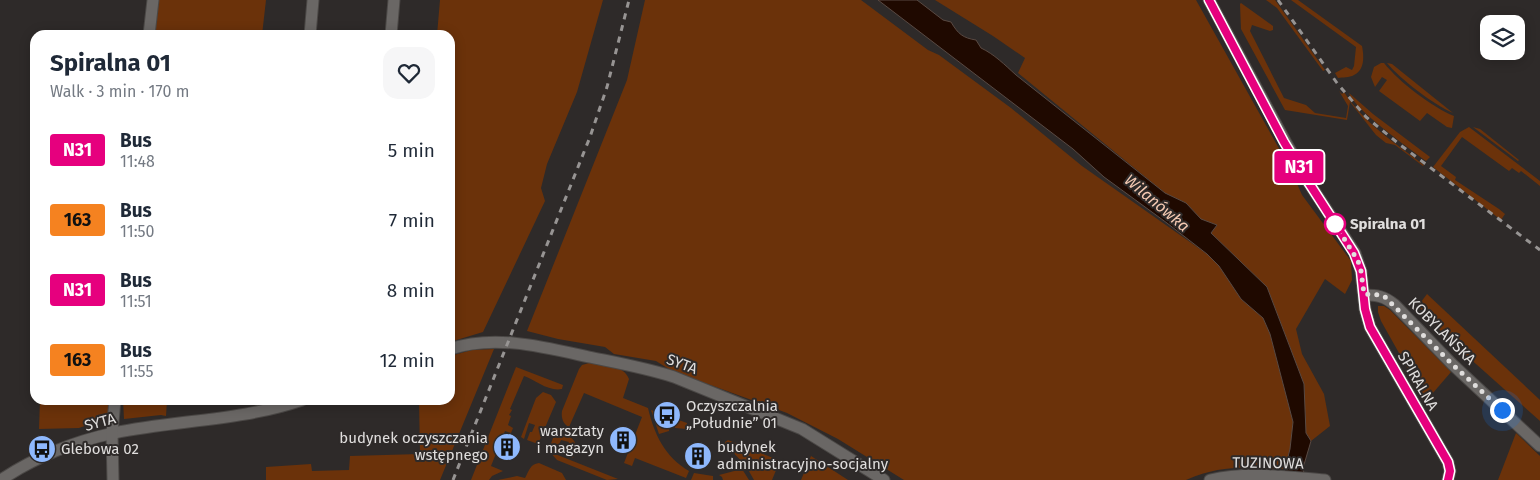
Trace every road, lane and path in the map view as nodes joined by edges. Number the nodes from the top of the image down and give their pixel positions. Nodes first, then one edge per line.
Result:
1 (153, 0) edge
2 (313, 0) edge
3 (394, 0) edge
4 (1209, 0) edge
5 (150, 30) edge
6 (310, 30) edge
7 (392, 30) edge
8 (1364, 294) junction
9 (455, 348) edge
10 (115, 405) edge
11 (280, 405) edge
12 (112, 433) junction
13 (1540, 446) edge
14 (1, 480) edge
15 (113, 480) edge
16 (884, 480) edge
17 (1210, 480) edge
18 (1325, 480) edge
19 (1448, 480) edge

1 - 5 street
2 - 6 street
3 - 7 street
4 - 8 street
8 - 13 street, KOBYLAŃSKA
8 - 19 street, SPIRALNA
9 - 16 street, SYTA
10 - 12 street
11 - 12 street, SYTA
12 - 14 street, SYTA
12 - 15 street
17 - 18 street, TUZINOWA

